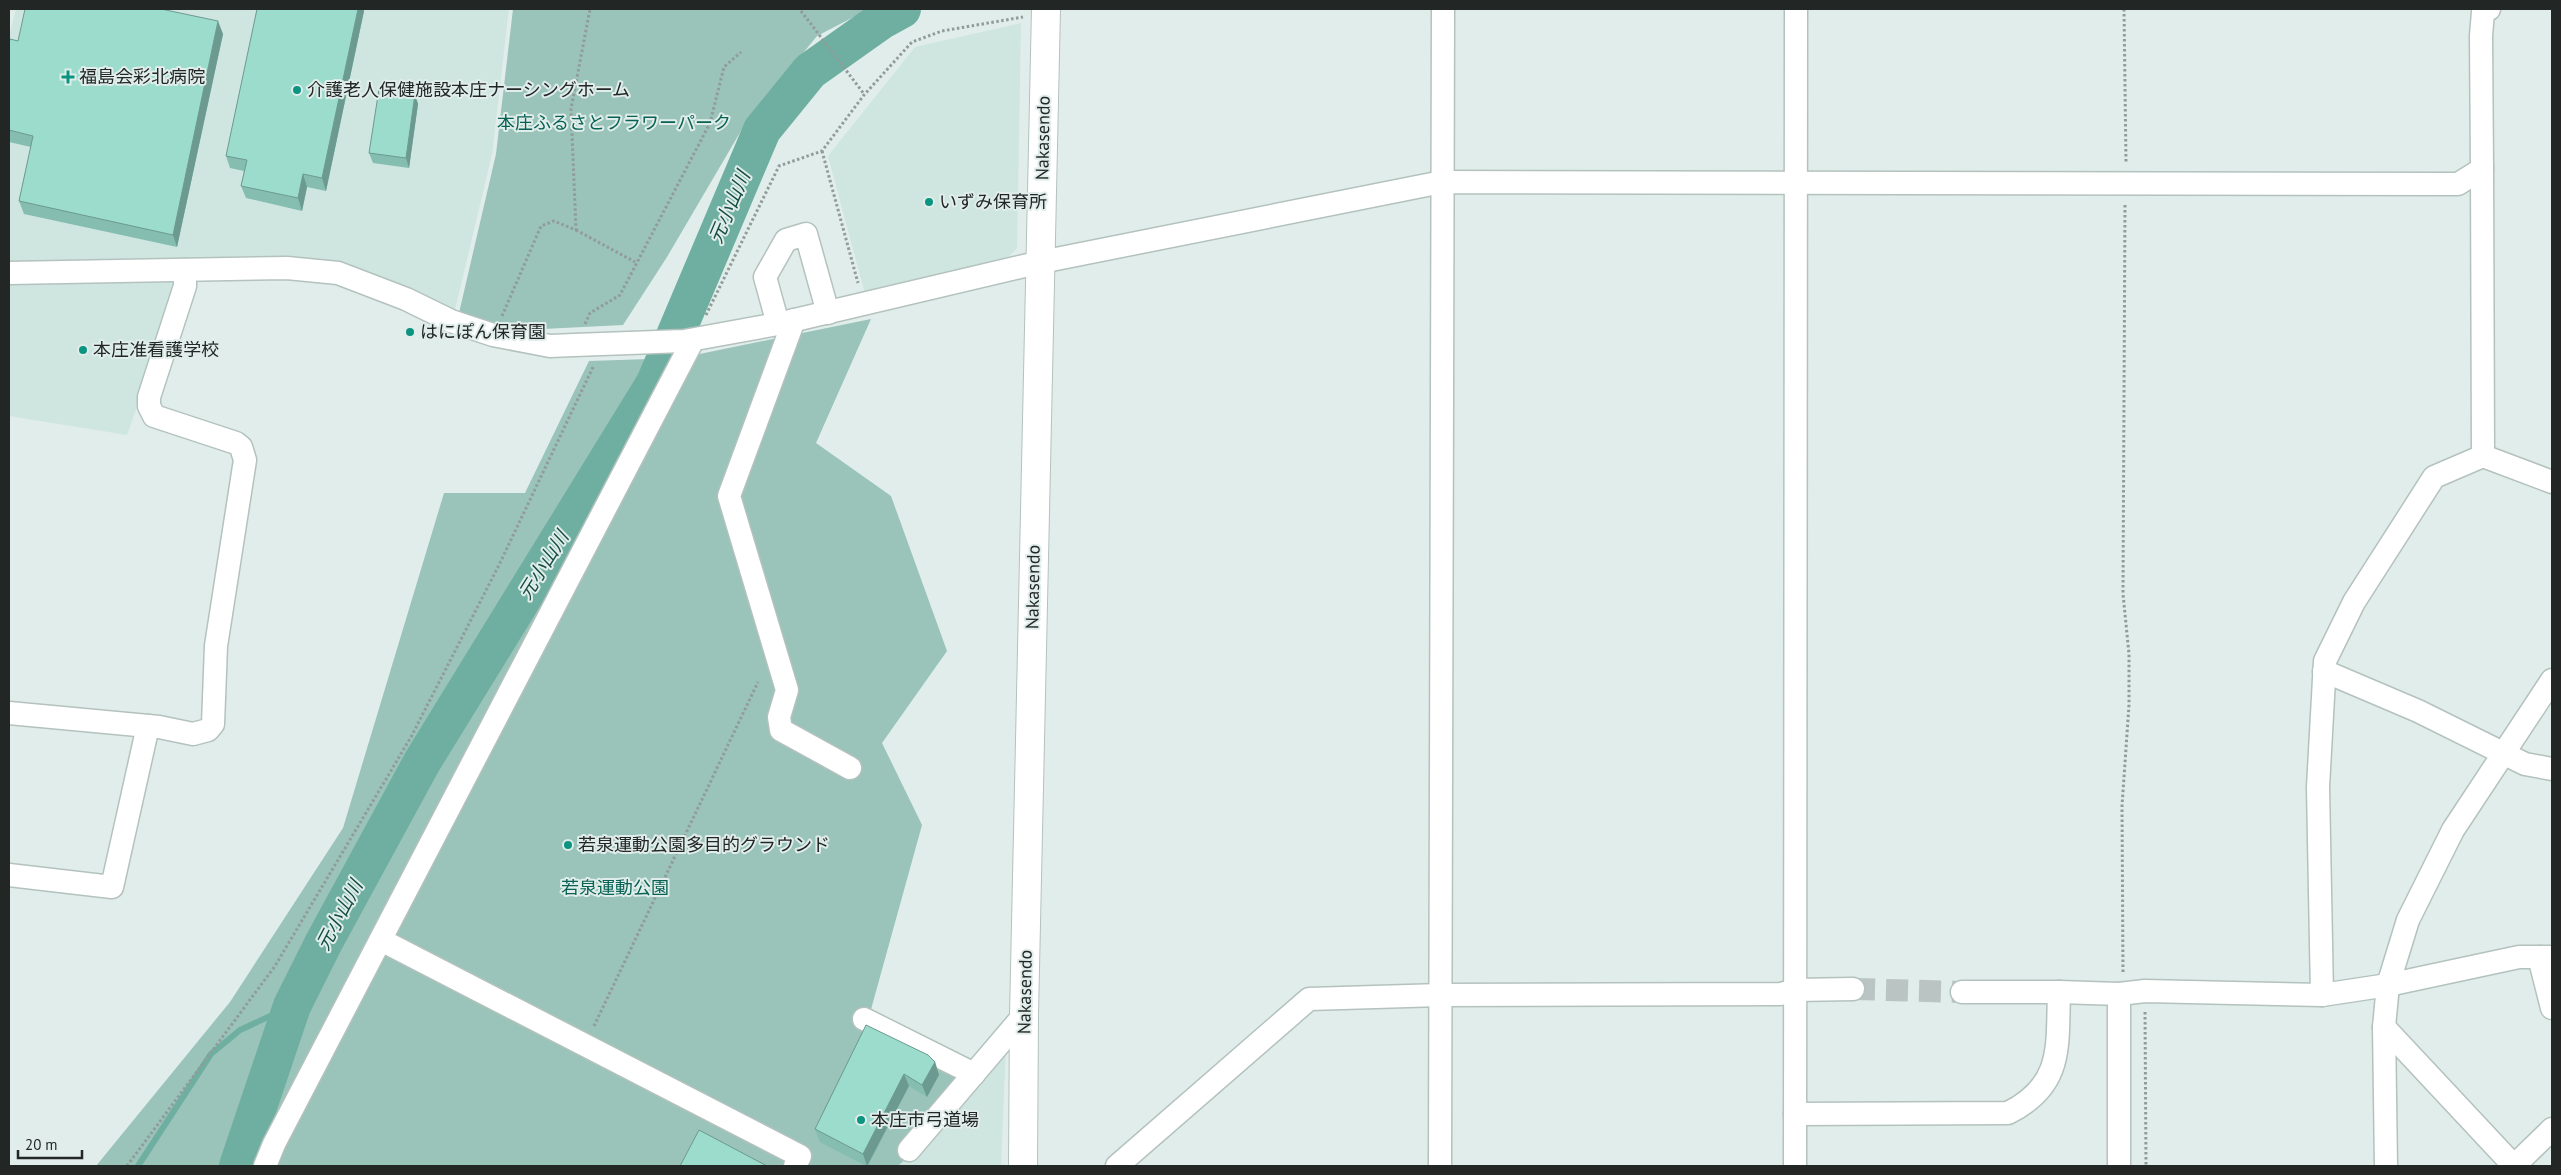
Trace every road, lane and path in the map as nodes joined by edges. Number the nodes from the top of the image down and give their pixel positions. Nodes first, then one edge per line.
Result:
1 (590, 9) edge
2 (1443, 9) edge
3 (1796, 9) edge
4 (2124, 9) edge
5 (2485, 10) edge
6 (801, 11) dead end
7 (1046, 11) edge
8 (741, 52) dead end
9 (864, 95) junction
10 (822, 151) junction
11 (2482, 169) junction
12 (1442, 182) junction
13 (1797, 184) junction
14 (2126, 184) junction
15 (576, 230) junction
16 (635, 262) junction
17 (1041, 262) junction
18 (185, 270) junction
19 (9, 273) edge
20 (864, 304) junction
21 (828, 313) junction
22 (786, 322) junction
23 (493, 335) junction
24 (689, 340) junction
25 (609, 344) junction
26 (574, 345) junction
27 (2483, 456) junction
28 (2552, 482) edge
29 (2324, 671) junction
30 (2552, 680) edge
31 (758, 682) dead end
32 (9, 713) edge
33 (148, 726) junction
34 (2504, 754) junction
35 (850, 768) dead end
36 (2552, 769) edge
37 (9, 875) edge
38 (381, 940) junction
39 (2545, 957) edge
40 (2388, 985) junction
41 (1853, 989) tunnel mouth
42 (1795, 990) junction
43 (2145, 991) junction
44 (1962, 992) tunnel mouth
45 (2059, 992) junction
46 (2119, 994) junction
47 (2322, 995) junction
48 (1441, 996) junction
49 (2552, 1008) edge
50 (1024, 1015) junction
51 (864, 1019) dead end
52 (2384, 1027) junction
53 (585, 1045) junction
54 (974, 1074) junction
55 (1795, 1114) junction
56 (2552, 1129) edge
57 (909, 1150) dead end
58 (127, 1166) edge
59 (264, 1166) edge
60 (796, 1166) edge
61 (1024, 1166) edge
62 (1117, 1166) edge
63 (1440, 1166) edge
64 (1795, 1166) edge
65 (2119, 1166) edge
66 (2146, 1166) edge
67 (2386, 1166) edge
68 (2514, 1166) edge

1 - 15 path
2 - 12 street
3 - 13 street
4 - 14 path
5 - 11 street
6 - 9 path
7 - 9 path
7 - 17 highway, Nakasendo
8 - 16 path
9 - 10 path
10 - 20 path
10 - 24 path
11 - 14 street
11 - 27 street
12 - 13 street
12 - 17 street
12 - 48 street
13 - 14 street
13 - 42 street
14 - 46 path
15 - 16 path
15 - 23 path
16 - 26 path
17 - 20 street
17 - 50 highway, Nakasendo
18 - 19 street
18 - 23 street
18 - 33 street
20 - 21 street
21 - 22 street
21 - 22 street
22 - 24 street
22 - 35 street
23 - 26 street
24 - 25 street
24 - 38 street
25 - 26 street
25 - 58 path
27 - 28 street
27 - 29 street
29 - 34 street
29 - 47 street
30 - 34 street
31 - 53 path
32 - 33 street
33 - 37 street
34 - 36 street
34 - 40 street
38 - 53 street
38 - 59 street
39 - 40 street
39 - 49 street
40 - 47 street
40 - 52 street
41 - 42 street
42 - 48 street
42 - 55 street
43 - 46 street
43 - 47 street
43 - 66 path
44 - 45 street
45 - 46 street
45 - 55 street
46 - 65 street
48 - 62 street
48 - 63 street
50 - 54 street
50 - 61 highway, Nakasendo
51 - 54 street
52 - 67 street
52 - 68 street
53 - 60 street
54 - 57 street
55 - 64 street
56 - 68 street

